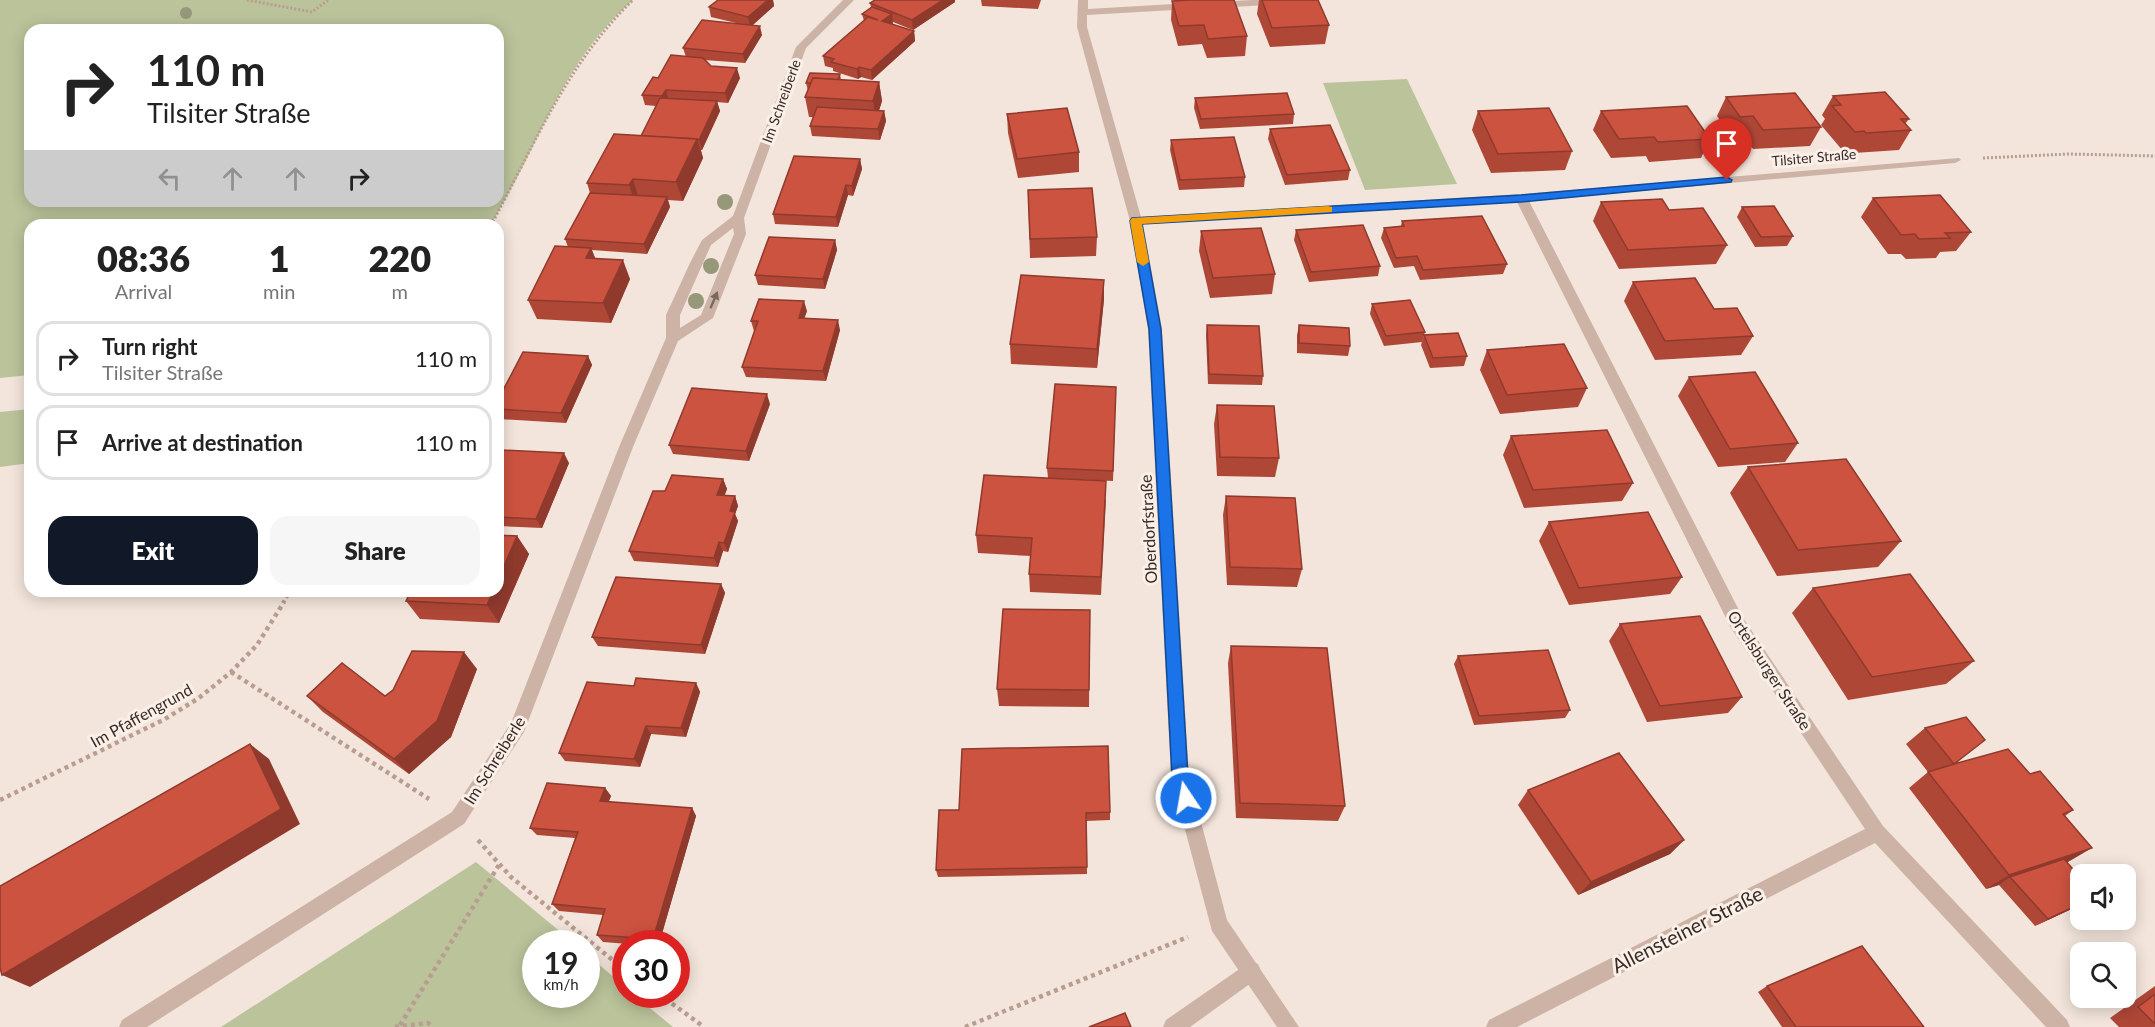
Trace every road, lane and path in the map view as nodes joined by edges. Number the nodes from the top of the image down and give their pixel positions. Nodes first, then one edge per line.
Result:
1 (247, 0) edge
2 (328, 0) edge
3 (633, 0) edge
4 (849, 0) edge
5 (1306, 0) edge
6 (1083, 6) edge
7 (2155, 156) edge
8 (1955, 160) joint
9 (1521, 198) junction
10 (504, 201) edge
11 (738, 218) junction
12 (1136, 221) junction
13 (673, 338) junction
14 (286, 597) edge
15 (0, 800) edge
16 (1877, 832) junction
17 (500, 864) dead end
18 (1219, 924) junction
19 (1251, 971) junction
20 (678, 1008) edge
21 (398, 1026) edge
22 (129, 1027) edge
23 (433, 1027) edge
24 (704, 1027) edge
25 (965, 1027) edge
26 (1173, 1027) edge
27 (1289, 1027) edge
28 (1496, 1027) edge
29 (2060, 1027) edge

1 - 2 path
3 - 10 path
4 - 11 street, Im Schreiberle
5 - 6 street, Oberdorfstraße
6 - 12 street, Oberdorfstraße
7 - 8 path
8 - 9 street, Tilsiter Straße
9 - 12 street, Tilsiter Straße
9 - 16 street, Ortelsburger Straße
11 - 13 street, Im Schreiberle
13 -> 11 street, Im Schreiberle
12 - 18 street, Oberdorfstraße
13 - 22 street, Im Schreiberle
14 - 15 path, Im Pfaffengrund
16 - 28 street, Allensteiner Straße
16 - 29 street, Ortelsburger Straße
17 - 21 path
18 - 19 street, Oberdorfstraße
18 - 25 path
19 - 26 street
19 - 27 street, Oberdorfstraße
20 - 24 path
21 - 23 path

